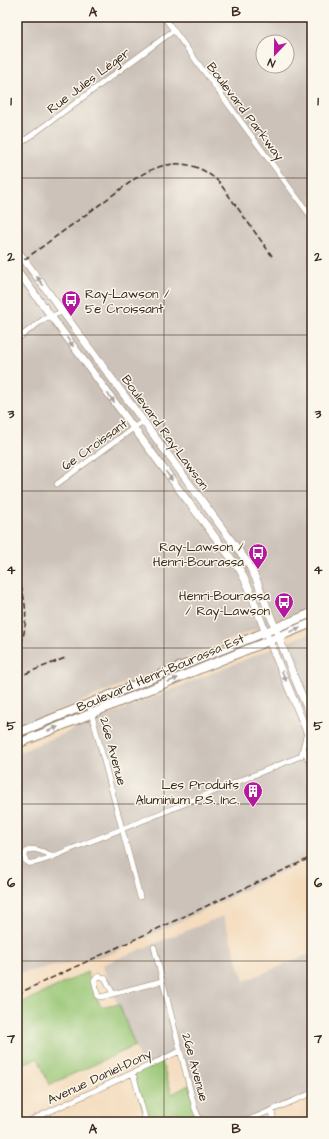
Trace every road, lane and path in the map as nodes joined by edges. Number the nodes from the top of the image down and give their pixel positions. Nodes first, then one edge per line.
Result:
1 (164, 17) edge
2 (307, 17) edge
3 (312, 23) edge
4 (173, 31) junction
5 (17, 146) edge
6 (312, 218) edge
7 (17, 250) edge
8 (17, 270) edge
9 (62, 312) junction
10 (51, 316) junction
11 (17, 339) edge
12 (143, 421) junction
13 (134, 428) junction
14 (155, 438) junction
15 (146, 445) junction
16 (57, 484) dead end
17 (312, 613) edge
18 (312, 623) edge
19 (276, 628) junction
20 (265, 631) junction
21 (279, 636) junction
22 (269, 640) junction
23 (89, 704) junction
24 (93, 714) junction
25 (312, 720) edge
26 (307, 732) junction
27 (17, 733) edge
28 (312, 740) edge
29 (17, 744) edge
30 (304, 748) junction
31 (312, 768) edge
32 (123, 829) junction
33 (52, 856) junction
34 (140, 897) dead end
35 (154, 947) dead end
36 (162, 981) junction
37 (112, 994) junction
38 (180, 1051) junction
39 (133, 1073) junction
40 (312, 1093) edge
41 (272, 1111) junction
42 (27, 1122) edge
43 (146, 1122) edge
44 (201, 1122) edge
45 (244, 1122) edge
46 (274, 1122) edge

1 - 4 street, Boulevard Parkway
2 - 3 street
4 - 5 street, Rue Jules Léger
4 - 6 street, Boulevard Parkway
9 -> 7 street, Boulevard Ray-Lawson
8 - 10 street, Boulevard Ray-Lawson
9 - 10 street
9 - 12 street, Boulevard Ray-Lawson
10 - 11 street
10 -> 13 street, Boulevard Ray-Lawson
12 - 13 street, 6e Croissant
12 - 14 street, Boulevard Ray-Lawson
13 - 15 street, Boulevard Ray-Lawson
13 - 16 street, 6e Croissant
14 - 15 street
14 - 19 street, Boulevard Ray-Lawson
15 -> 20 street, Boulevard Ray-Lawson
17 - 19 main road, Boulevard Henri-Bourassa Est
21 -> 18 main road, Boulevard Henri-Bourassa Est
19 - 20 main road, Boulevard Henri-Bourassa Est
19 - 21 street, Boulevard Ray-Lawson
20 - 22 street, Boulevard Ray-Lawson
20 - 23 main road, Boulevard Henri-Bourassa Est
21 - 22 main road, Boulevard Henri-Bourassa Est
21 - 25 street, Boulevard Ray-Lawson
24 -> 22 main road, Boulevard Henri-Bourassa Est
22 -> 26 street, Boulevard Ray-Lawson
23 - 24 street, 26e Avenue
23 - 27 main road, Boulevard Henri-Bourassa Est
29 -> 24 main road, Boulevard Henri-Bourassa Est
24 - 32 street, 26e Avenue
26 - 28 street, Boulevard Ray-Lawson
26 - 30 street
30 - 31 street
30 - 32 street
32 - 33 street
32 - 34 street, 26e Avenue
33 - 33 street
35 - 36 street, 26e Avenue
36 - 37 street
36 - 38 street, 26e Avenue
37 - 37 street
38 - 39 street, Avenue Daniel-Dony
38 - 44 street, 26e Avenue
39 - 42 street, Avenue Daniel-Dony
39 - 43 street
40 - 41 street
41 - 45 street
41 - 46 street

